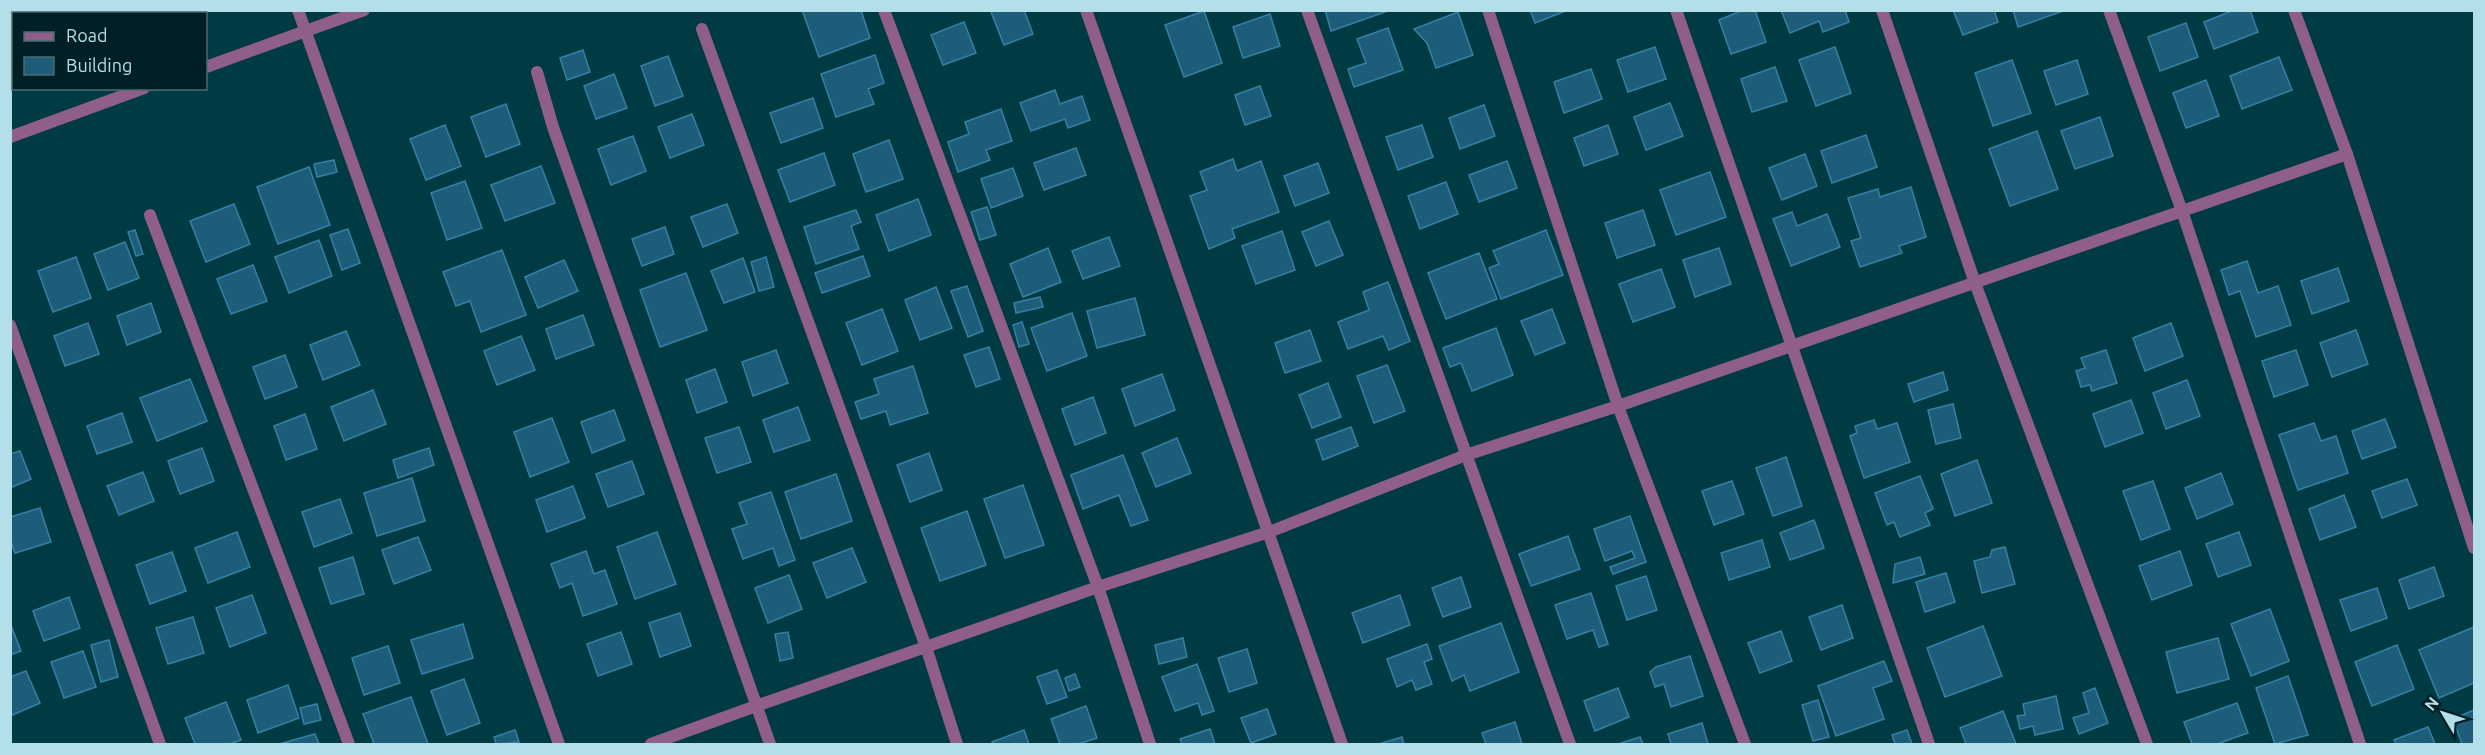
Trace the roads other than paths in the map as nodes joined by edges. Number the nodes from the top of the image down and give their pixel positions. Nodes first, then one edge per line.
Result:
1 (298, 10) edge
2 (364, 10) edge
3 (884, 10) edge
4 (1086, 10) edge
5 (1307, 10) edge
6 (1488, 10) edge
7 (1676, 10) edge
8 (1882, 10) edge
9 (2109, 10) edge
10 (2294, 10) edge
11 (702, 29) dead end
12 (305, 31) junction
13 (207, 67) edge
14 (537, 72) dead end
15 (130, 91) edge
16 (10, 137) edge
17 (2347, 154) junction
18 (2182, 212) junction
19 (150, 215) dead end
20 (1975, 283) junction
21 (10, 325) edge
22 (1792, 347) junction
23 (1618, 406) junction
24 (1466, 455) junction
25 (1269, 531) junction
26 (2475, 548) edge
27 (1098, 587) junction
28 (926, 647) junction
29 (756, 705) junction
30 (160, 744) edge
31 (349, 744) edge
32 (559, 744) edge
33 (651, 744) edge
34 (770, 744) edge
35 (957, 744) edge
36 (1150, 744) edge
37 (1342, 744) edge
38 (1570, 744) edge
39 (1745, 744) edge
40 (1929, 744) edge
41 (2147, 744) edge
42 (2360, 744) edge

1 - 12 street
2 - 12 street
3 - 27 street
4 - 25 street
5 - 24 street
6 - 23 street
7 - 22 street
8 - 20 street
9 - 18 street
10 - 17 street
11 - 28 street
12 - 13 street
12 - 32 street
14 - 29 street
15 - 16 street
17 - 18 street
17 - 26 street
18 - 20 street
18 - 42 street
19 - 31 street
20 - 22 street
20 - 41 street
21 - 30 street
22 - 23 street
22 - 40 street
23 - 24 street
23 - 39 street
24 - 25 street
24 - 38 street
25 - 27 street
25 - 37 street
27 - 28 street
27 - 36 street
28 - 29 street
28 - 35 street
29 - 33 street
29 - 34 street

